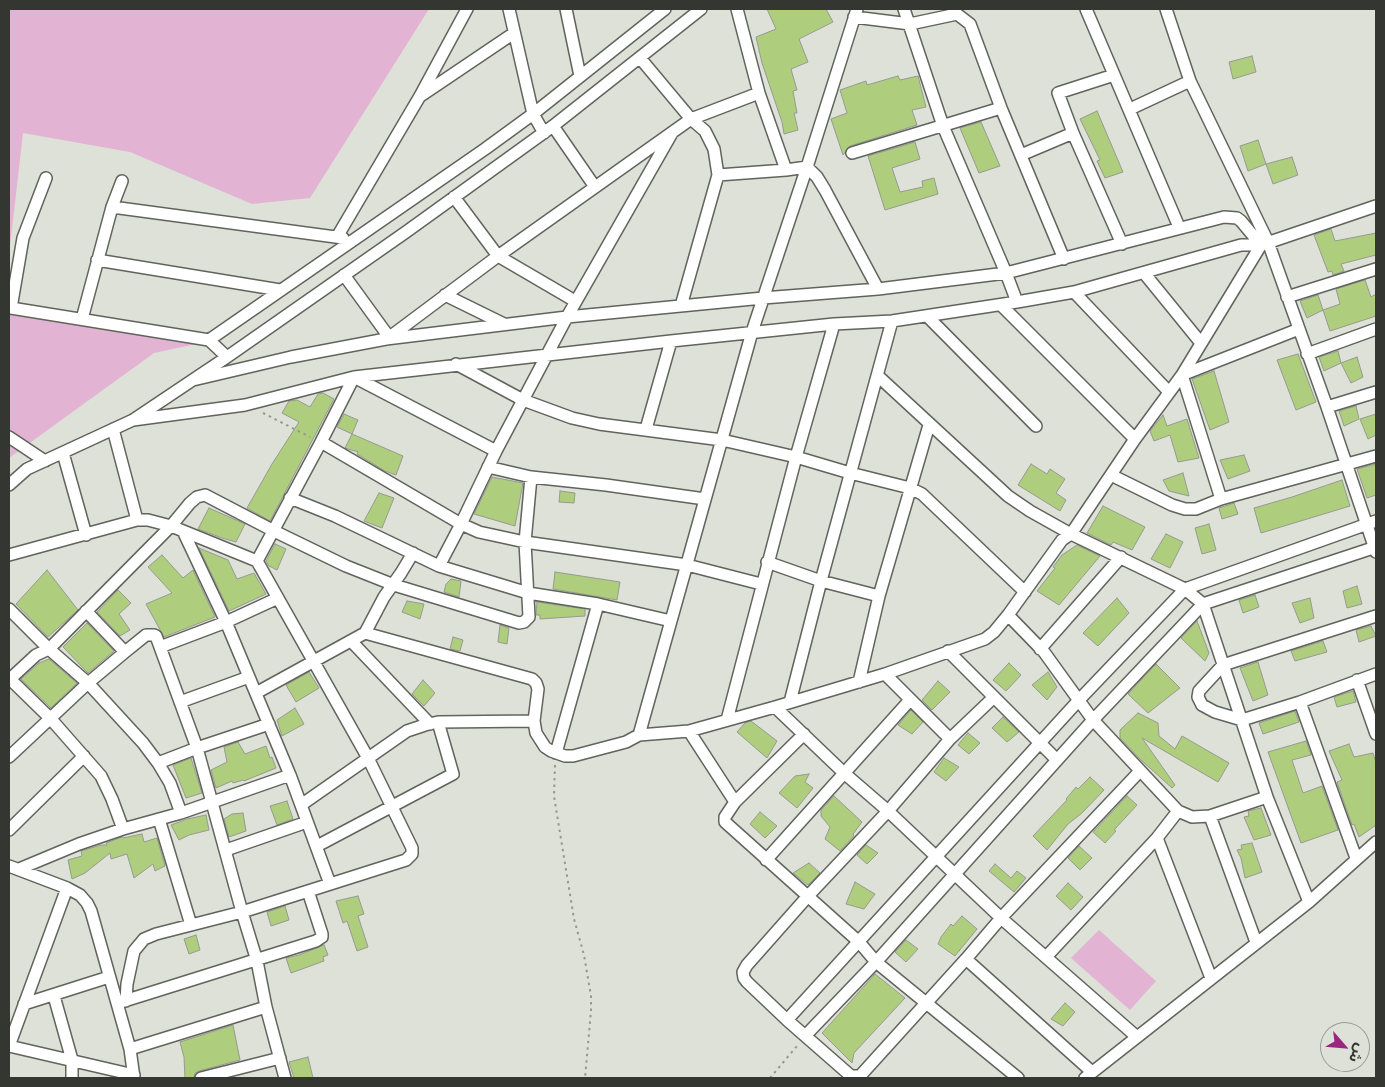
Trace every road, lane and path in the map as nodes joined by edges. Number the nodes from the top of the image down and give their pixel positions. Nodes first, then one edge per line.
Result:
1 (468, 9) edge
2 (509, 9) edge
3 (566, 9) edge
4 (665, 9) edge
5 (701, 9) edge
6 (737, 9) edge
7 (904, 9) edge
8 (1086, 9) edge
9 (1166, 9) edge
10 (855, 13) edge
11 (652, 14) edge
12 (910, 24) junction
13 (514, 33) junction
14 (640, 58) junction
15 (1114, 74) junction
16 (580, 76) junction
17 (1190, 81) junction
18 (759, 93) junction
19 (420, 96) junction
20 (1001, 108) junction
21 (1130, 109) junction
22 (534, 114) junction
23 (691, 119) junction
24 (943, 126) junction
25 (548, 129) junction
26 (672, 133) junction
27 (1073, 133) junction
28 (852, 153) dead end
29 (1021, 155) junction
30 (807, 167) junction
31 (786, 170) junction
32 (718, 175) junction
33 (46, 178) dead end
34 (122, 181) dead end
35 (595, 187) junction
36 (454, 197) junction
37 (1376, 206) edge
38 (112, 207) junction
39 (1179, 227) junction
40 (337, 237) junction
41 (354, 239) junction
42 (1122, 244) junction
43 (1264, 244) junction
44 (498, 256) junction
45 (1064, 258) junction
46 (97, 260) junction
47 (1376, 269) edge
48 (1006, 273) junction
49 (1144, 273) junction
50 (344, 275) junction
51 (878, 289) junction
52 (280, 290) junction
53 (1074, 292) junction
54 (445, 295) junction
55 (1287, 296) junction
56 (764, 298) junction
57 (576, 301) junction
58 (1017, 302) junction
59 (1001, 305) junction
60 (681, 306) junction
61 (927, 316) junction
62 (567, 317) junction
63 (82, 319) junction
64 (892, 321) junction
65 (504, 324) junction
66 (834, 324) junction
67 (1299, 329) junction
68 (1376, 329) edge
69 (752, 332) junction
70 (388, 338) junction
71 (209, 340) junction
72 (671, 340) junction
73 (1201, 343) junction
74 (547, 354) junction
75 (1307, 354) junction
76 (227, 357) junction
77 (456, 364) junction
78 (1182, 375) junction
79 (878, 376) junction
80 (354, 377) junction
81 (193, 380) junction
82 (1169, 392) junction
83 (1376, 392) edge
84 (523, 400) junction
85 (245, 405) junction
86 (1327, 407) junction
87 (132, 420) junction
88 (929, 425) junction
89 (1036, 426) dead end
90 (113, 429) junction
91 (646, 429) junction
92 (9, 437) edge
93 (1135, 439) junction
94 (722, 440) junction
95 (320, 442) junction
96 (496, 450) junction
97 (63, 453) junction
98 (1376, 456) edge
99 (796, 457) junction
100 (45, 461) junction
101 (1346, 464) junction
102 (488, 467) junction
103 (850, 473) junction
104 (1111, 476) junction
105 (531, 477) junction
106 (9, 485) edge
107 (910, 488) junction
108 (290, 498) junction
109 (705, 499) junction
110 (1221, 499) junction
111 (137, 520) junction
112 (1372, 523) edge
113 (461, 524) junction
114 (171, 526) junction
115 (183, 530) junction
116 (274, 531) junction
117 (1071, 534) junction
118 (86, 535) junction
119 (525, 542) junction
120 (1376, 548) edge
121 (413, 553) junction
122 (9, 555) edge
123 (1121, 557) junction
124 (257, 561) junction
125 (767, 562) junction
126 (687, 565) junction
127 (439, 566) junction
128 (821, 581) junction
129 (761, 584) junction
130 (394, 585) junction
131 (1185, 589) junction
132 (1025, 592) junction
133 (528, 593) junction
134 (878, 596) junction
135 (278, 598) junction
136 (598, 604) junction
137 (1203, 604) junction
138 (9, 609) edge
139 (86, 611) junction
140 (1008, 615) junction
141 (1376, 616) edge
142 (671, 621) junction
143 (226, 622) junction
144 (365, 633) junction
145 (351, 641) junction
146 (160, 647) junction
147 (49, 648) junction
148 (1040, 649) junction
149 (948, 651) junction
150 (125, 652) junction
151 (313, 661) junction
152 (1223, 665) junction
153 (885, 674) junction
154 (1376, 674) edge
155 (249, 677) junction
156 (9, 679) edge
157 (1357, 680) junction
158 (858, 682) junction
159 (88, 683) junction
160 (256, 693) junction
161 (993, 698) junction
162 (910, 700) junction
163 (1080, 700) junction
164 (180, 702) junction
165 (790, 702) junction
166 (1300, 702) junction
167 (775, 707) junction
168 (50, 718) junction
169 (534, 720) junction
170 (727, 720) junction
171 (1093, 720) junction
172 (1242, 720) junction
173 (434, 723) junction
174 (269, 724) junction
175 (689, 731) junction
176 (804, 734) junction
177 (1376, 734) edge
178 (639, 736) junction
179 (950, 739) junction
180 (1040, 742) junction
181 (197, 748) junction
182 (556, 753) junction
183 (84, 756) junction
184 (9, 757) edge
185 (368, 758) junction
186 (1057, 760) junction
187 (158, 763) junction
188 (1140, 771) junction
189 (844, 773) junction
190 (290, 775) junction
191 (1267, 797) junction
192 (213, 801) junction
193 (735, 802) junction
194 (302, 805) junction
195 (392, 807) junction
196 (888, 811) junction
197 (1178, 811) junction
198 (181, 813) junction
199 (1210, 816) junction
200 (159, 819) junction
201 (308, 822) junction
202 (123, 829) junction
203 (9, 830) edge
204 (1157, 838) junction
205 (1376, 842) edge
206 (317, 846) junction
207 (226, 850) junction
208 (936, 857) junction
209 (1356, 858) junction
210 (766, 860) junction
211 (14, 868) edge
212 (954, 875) junction
213 (330, 884) junction
214 (67, 888) junction
215 (308, 891) junction
216 (808, 896) junction
217 (1309, 902) junction
218 (242, 912) junction
219 (1001, 918) junction
220 (191, 925) junction
221 (859, 942) junction
222 (1256, 942) junction
223 (1046, 957) junction
224 (966, 959) junction
225 (256, 961) junction
226 (876, 962) junction
227 (110, 977) junction
228 (1211, 978) junction
229 (54, 996) junction
230 (121, 1002) junction
231 (927, 1003) junction
232 (24, 1004) junction
233 (266, 1007) junction
234 (787, 1020) junction
235 (806, 1036) junction
236 (1137, 1037) junction
237 (9, 1046) edge
238 (130, 1049) junction
239 (280, 1058) junction
240 (72, 1060) junction
241 (1088, 1075) edge
242 (134, 1077) edge
243 (72, 1078) edge
244 (201, 1078) edge
245 (285, 1078) edge
246 (586, 1078) edge
247 (770, 1078) edge
248 (1018, 1078) edge

1 - 19 street
2 - 13 street
3 - 16 street
4 - 11 street
5 - 14 street
6 - 18 street
7 - 12 street
8 - 15 street
9 - 17 street
10 - 12 street
10 - 30 street
11 - 16 street
12 - 20 street
12 - 24 street
13 - 19 street
13 - 22 street
14 - 23 street
14 - 25 street
15 - 21 street
15 - 27 street
16 - 22 street
17 - 21 street
17 - 43 street
18 - 23 street
18 - 31 street
19 - 40 street
20 - 24 street
20 - 29 street
21 - 39 street
22 - 25 street
22 - 41 street
23 - 26 street
23 - 32 street
24 - 28 street
24 - 48 street
25 - 35 street
25 - 36 street
26 - 35 street
26 - 57 street
27 - 29 street
27 - 42 street
29 - 45 street
30 - 31 street
30 - 51 street
30 - 56 street
31 - 32 street
32 - 60 street
33 - 63 street
34 - 38 street
35 - 44 street
36 - 44 street
36 - 50 street
37 - 43 street
38 - 40 street
38 - 46 street
39 - 42 street
39 - 43 street
40 - 41 street
41 - 52 street
42 - 45 street
43 - 49 street
43 - 55 street
43 - 73 street
44 - 54 street
44 - 57 street
45 - 48 street
46 - 52 street
46 - 63 street
47 - 55 street
48 - 51 street
48 - 58 street
49 - 53 street
49 - 73 street
50 - 70 street
50 - 76 street
51 - 56 street
52 - 71 street
53 - 58 street
53 - 82 street
54 - 65 street
54 - 70 street
55 - 67 street
56 - 60 street
56 - 69 street
57 - 62 street
58 - 59 street
59 - 61 street
59 - 93 street
60 - 62 street
61 - 64 street
61 - 89 street
62 - 65 street
62 - 74 street
63 - 71 street
64 - 66 street
64 - 79 street
65 - 70 street
66 - 69 street
66 - 99 street
67 - 75 street
67 - 78 street
68 - 75 street
69 - 72 street
69 - 94 street
70 - 81 street
71 - 76 street
72 - 74 street
72 - 91 street
73 - 78 street
74 - 77 street
74 - 84 street
75 - 86 street
76 - 81 street
77 - 80 street
77 - 84 street
78 - 82 street
78 - 110 street
79 - 88 street
79 - 103 street
80 - 85 street
80 - 95 street
80 - 96 street
81 - 87 street
82 - 93 street
83 - 86 street
84 - 91 street
84 - 96 street
85 - 87 street
85 - 95 path
86 - 101 street
87 - 90 street
88 - 107 street
88 - 117 street
90 - 97 street
90 - 111 street
91 - 94 street
92 - 100 street
93 - 104 street
94 - 99 street
94 - 109 street
95 - 108 street
95 - 113 street
96 - 102 street
97 - 100 street
97 - 118 street
98 - 101 street
99 - 103 street
99 - 125 street
100 - 106 street
101 - 110 street
101 - 112 street
102 - 105 street
102 - 113 street
103 - 107 street
103 - 128 street
104 - 110 street
104 - 117 street
105 - 109 street
105 - 119 street
107 - 132 street
107 - 134 street
108 - 116 street
108 - 121 street
109 - 126 street
111 - 114 street
111 - 118 street
112 - 120 street
112 - 131 street
113 - 119 street
113 - 127 street
114 - 115 street
114 - 116 street
114 - 139 street
115 - 124 street
115 - 143 street
116 - 124 street
116 - 130 street
117 - 123 street
117 - 132 street
118 - 122 street
119 - 126 street
119 - 133 street
120 - 137 street
121 - 127 street
121 - 130 street
123 - 131 street
123 - 148 street
124 - 135 street
125 - 128 street
125 - 129 street
126 - 129 street
126 - 142 street
127 - 133 street
128 - 134 street
128 - 165 street
129 - 170 street
130 - 133 street
130 - 144 street
131 - 137 street
131 - 163 street
132 - 140 street
133 - 136 street
134 - 158 street
135 - 143 street
135 - 151 street
136 - 142 street
136 - 182 street
137 - 152 street
137 - 171 street
138 - 147 street
139 - 147 street
139 - 150 street
140 - 148 street
140 - 149 street
141 - 152 street
142 - 178 street
143 - 146 street
143 - 155 street
144 - 145 street
144 - 169 street
145 - 151 street
145 - 173 street
146 - 150 street
146 - 164 street
147 - 156 street
147 - 159 street
148 - 163 street
149 - 153 street
149 - 161 street
150 - 159 street
151 - 160 street
151 - 185 street
152 - 172 street
152 - 172 street
153 - 158 street
153 - 162 street
154 - 157 street
155 - 160 street
155 - 164 street
156 - 168 street
157 - 166 street
157 - 177 street
158 - 165 street
159 - 168 street
159 - 187 street
160 - 174 street
161 - 179 street
161 - 180 street
162 - 179 street
162 - 189 street
163 - 171 street
163 - 180 street
164 - 181 street
165 - 167 street
166 - 172 street
166 - 209 street
167 - 170 street
167 - 176 street
168 - 183 street
168 - 184 street
169 - 173 street
169 - 182 street
170 - 175 street
171 - 186 street
171 - 188 street
172 - 191 street
173 - 185 street
173 - 195 street
174 - 181 street
174 - 190 street
175 - 178 street
175 - 193 street
176 - 189 street
176 - 193 street
178 - 182 street
179 - 196 street
180 - 186 street
180 - 208 street
181 - 187 street
181 - 192 street
182 - 246 path
183 - 202 street
183 - 203 street
185 - 194 street
185 - 195 street
186 - 212 street
187 - 198 street
188 - 197 street
188 - 219 street
189 - 196 street
189 - 210 street
190 - 192 street
190 - 194 street
191 - 199 street
191 - 217 street
192 - 198 street
192 - 207 street
193 - 210 street
194 - 201 street
195 - 206 street
195 - 213 street
196 - 208 street
196 - 216 street
197 - 199 street
197 - 204 street
198 - 200 street
199 - 222 street
200 - 202 street
200 - 220 street
201 - 206 street
201 - 207 street
202 - 211 street
204 - 223 street
204 - 228 street
205 - 209 street
206 - 213 street
207 - 218 street
208 - 212 street
208 - 221 street
209 - 217 street
210 - 216 street
211 - 214 street
212 - 219 street
212 - 226 street
213 - 215 street
214 - 227 street
214 - 232 street
215 - 218 street
215 - 225 street
216 - 221 street
216 - 234 street
217 - 222 street
218 - 220 street
218 - 225 street
219 - 223 street
219 - 224 street
220 - 230 street
221 - 226 street
221 - 234 street
222 - 228 street
223 - 236 street
224 - 231 street
224 - 241 street
225 - 230 street
225 - 233 street
226 - 231 street
226 - 235 street
227 - 229 street
227 - 230 street
228 - 236 street
229 - 232 street
229 - 240 street
230 - 238 street
231 - 235 street
231 - 248 street
232 - 237 street
233 - 238 street
233 - 239 street
234 - 235 street
235 - 247 path
236 - 241 street
237 - 240 street
238 - 242 street
239 - 244 street
239 - 245 street
240 - 242 street
240 - 243 street

